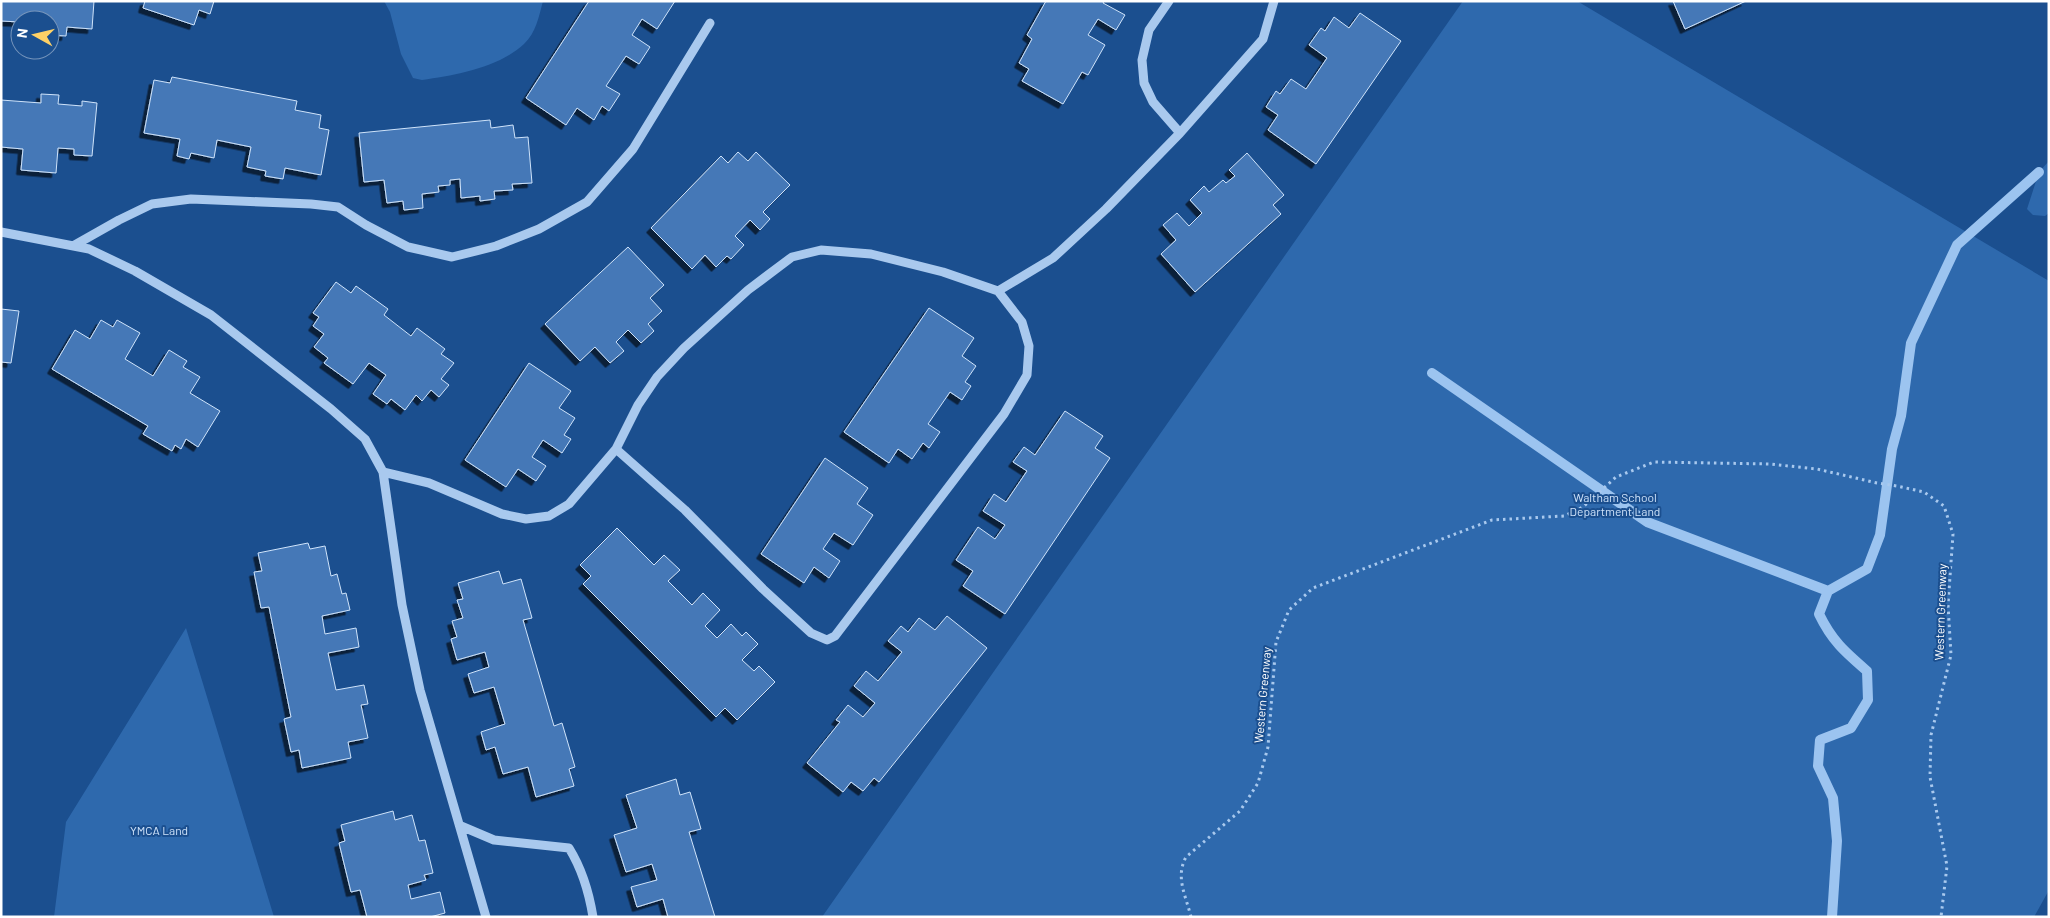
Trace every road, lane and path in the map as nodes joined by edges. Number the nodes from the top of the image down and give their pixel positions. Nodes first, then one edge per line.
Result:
1 (1169, 1) edge
2 (1274, 1) edge
3 (710, 23) dead end
4 (1180, 133) junction
5 (1, 232) edge
6 (73, 246) junction
7 (998, 292) junction
8 (616, 449) junction
9 (383, 472) junction
10 (461, 826) junction
11 (486, 917) edge
12 (593, 917) edge
13 (1192, 917) edge
14 (1941, 917) edge

1 - 4 lane
2 - 4 lane
3 - 6 lane
4 - 7 lane
5 - 6 lane
6 - 9 lane
7 - 8 lane
7 - 8 lane
8 - 9 lane
9 - 10 lane
10 - 11 lane
10 - 12 lane
13 - 14 path, Western Greenway

